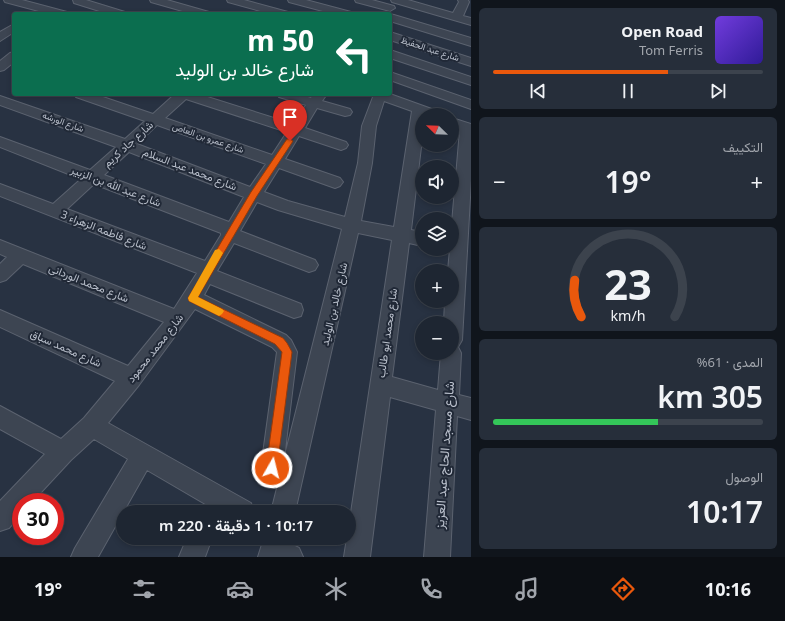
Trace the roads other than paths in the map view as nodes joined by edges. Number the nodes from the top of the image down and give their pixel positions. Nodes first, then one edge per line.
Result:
1 (9, 0) edge
2 (78, 0) edge
3 (155, 0) edge
4 (232, 0) edge
5 (293, 0) edge
6 (360, 0) edge
7 (463, 0) edge
8 (427, 4) edge
9 (391, 8) edge
10 (56, 12) edge
11 (66, 12) edge
12 (115, 12) edge
13 (198, 12) edge
14 (277, 12) edge
15 (339, 12) edge
16 (457, 17) junction
17 (471, 22) edge
18 (392, 37) edge
19 (471, 42) edge
20 (392, 55) edge
21 (12, 58) edge
22 (471, 62) edge
23 (0, 67) edge
24 (12, 70) edge
25 (392, 77) edge
26 (471, 81) edge
27 (14, 96) edge
28 (87, 96) edge
29 (182, 96) edge
30 (190, 96) edge
31 (297, 96) edge
32 (377, 96) edge
33 (383, 96) edge
34 (317, 99) edge
35 (2, 103) edge
36 (471, 105) edge
37 (416, 108) edge
38 (345, 112) dead end
39 (155, 119) junction
40 (463, 126) edge
41 (296, 131) junction
42 (0, 142) edge
43 (126, 145) junction
44 (341, 145) dead end
45 (418, 152) edge
46 (276, 161) junction
47 (91, 177) junction
48 (335, 182) dead end
49 (0, 190) edge
50 (254, 194) junction
51 (55, 211) junction
52 (351, 225) junction
53 (231, 232) junction
54 (400, 235) junction
55 (415, 238) edge
56 (0, 247) edge
57 (461, 247) edge
58 (21, 255) junction
59 (310, 265) dead end
60 (207, 272) junction
61 (0, 275) edge
62 (192, 298) junction
63 (294, 310) dead end
64 (454, 316) edge
65 (0, 318) edge
66 (178, 319) junction
67 (451, 360) edge
68 (132, 378) junction
69 (380, 384) junction
70 (448, 402) junction
71 (471, 409) edge
72 (0, 417) edge
73 (92, 426) junction
74 (63, 452) junction
75 (143, 455) junction
76 (272, 468) dead end
77 (214, 505) edge
78 (285, 505) edge
79 (0, 519) edge
80 (197, 545) edge
81 (84, 557) edge
82 (192, 557) edge
83 (357, 557) edge
84 (437, 557) edge

1 - 10 street
2 - 11 street
2 - 12 street
3 - 13 street
4 - 14 street
5 - 15 street
6 - 9 street
7 - 16 street
8 - 9 street
8 - 16 street
9 - 19 street
16 - 17 street
18 - 22 street, شارع عبد الحفيظ
20 - 26 street
21 - 23 street
23 - 24 street
25 - 36 street
27 - 35 street
28 - 39 street, شارع عمرو بن العاص
29 - 39 street, شارع جاد كريم
30 - 41 street
31 - 34 street
32 - 52 street, شارع خالد بن الوليد
33 - 37 street
34 - 38 street
34 - 41 street, شارع محمد محمود
35 - 43 street, شارع الورشه
39 - 43 street, شارع جاد كريم
39 - 46 street, شارع عمرو بن العاص
40 - 57 street
41 - 44 street
41 - 46 street, شارع محمد محمود
42 - 47 street, شارع عبد الله بن الزبير
43 - 47 street, شارع جاد كريم
43 - 50 street, شارع محمد عبد السلام
45 - 54 street, شارع محمد ابو طالب
46 - 48 street, شارع عمرو بن العاص
46 - 50 street, شارع محمد محمود
47 - 51 street, شارع جاد كريم
47 - 53 street, شارع عبد الله بن الزبير
49 - 51 street, شارع فاطمه الزهراء 3
50 - 52 street
50 - 53 street, شارع محمد محمود
51 - 60 street, شارع فاطمه الزهراء 3
52 - 54 street
52 - 78 street, شارع خالد بن الوليد
53 - 59 street, شارع عبد الله بن الزبير
53 - 60 street, شارع محمد محمود
54 - 55 street
54 - 69 street, شارع محمد ابو طالب
56 - 58 street, شارع محمد الوردانى
57 - 64 street
58 - 61 street
58 - 66 street, شارع محمد الوردانى
60 - 62 street, شارع محمد محمود
60 - 63 street, شارع فاطمه الزهراء 3
62 - 66 street, شارع محمد محمود
62 - 76 street
65 - 68 street, شارع محمد سباق
66 - 68 street, شارع محمد محمود
67 - 70 street, شارع مسجد الحاج عبد العزيز
68 - 73 street, شارع محمد محمود
69 - 70 street
69 - 83 street, شارع محمد ابو طالب
70 - 71 street
70 - 84 street, شارع مسجد الحاج عبد العزيز
72 - 74 street
73 - 74 street, شارع محمد محمود
73 - 75 street
74 - 79 street, شارع محمد محمود
75 - 77 street
75 - 81 street
80 - 82 street

